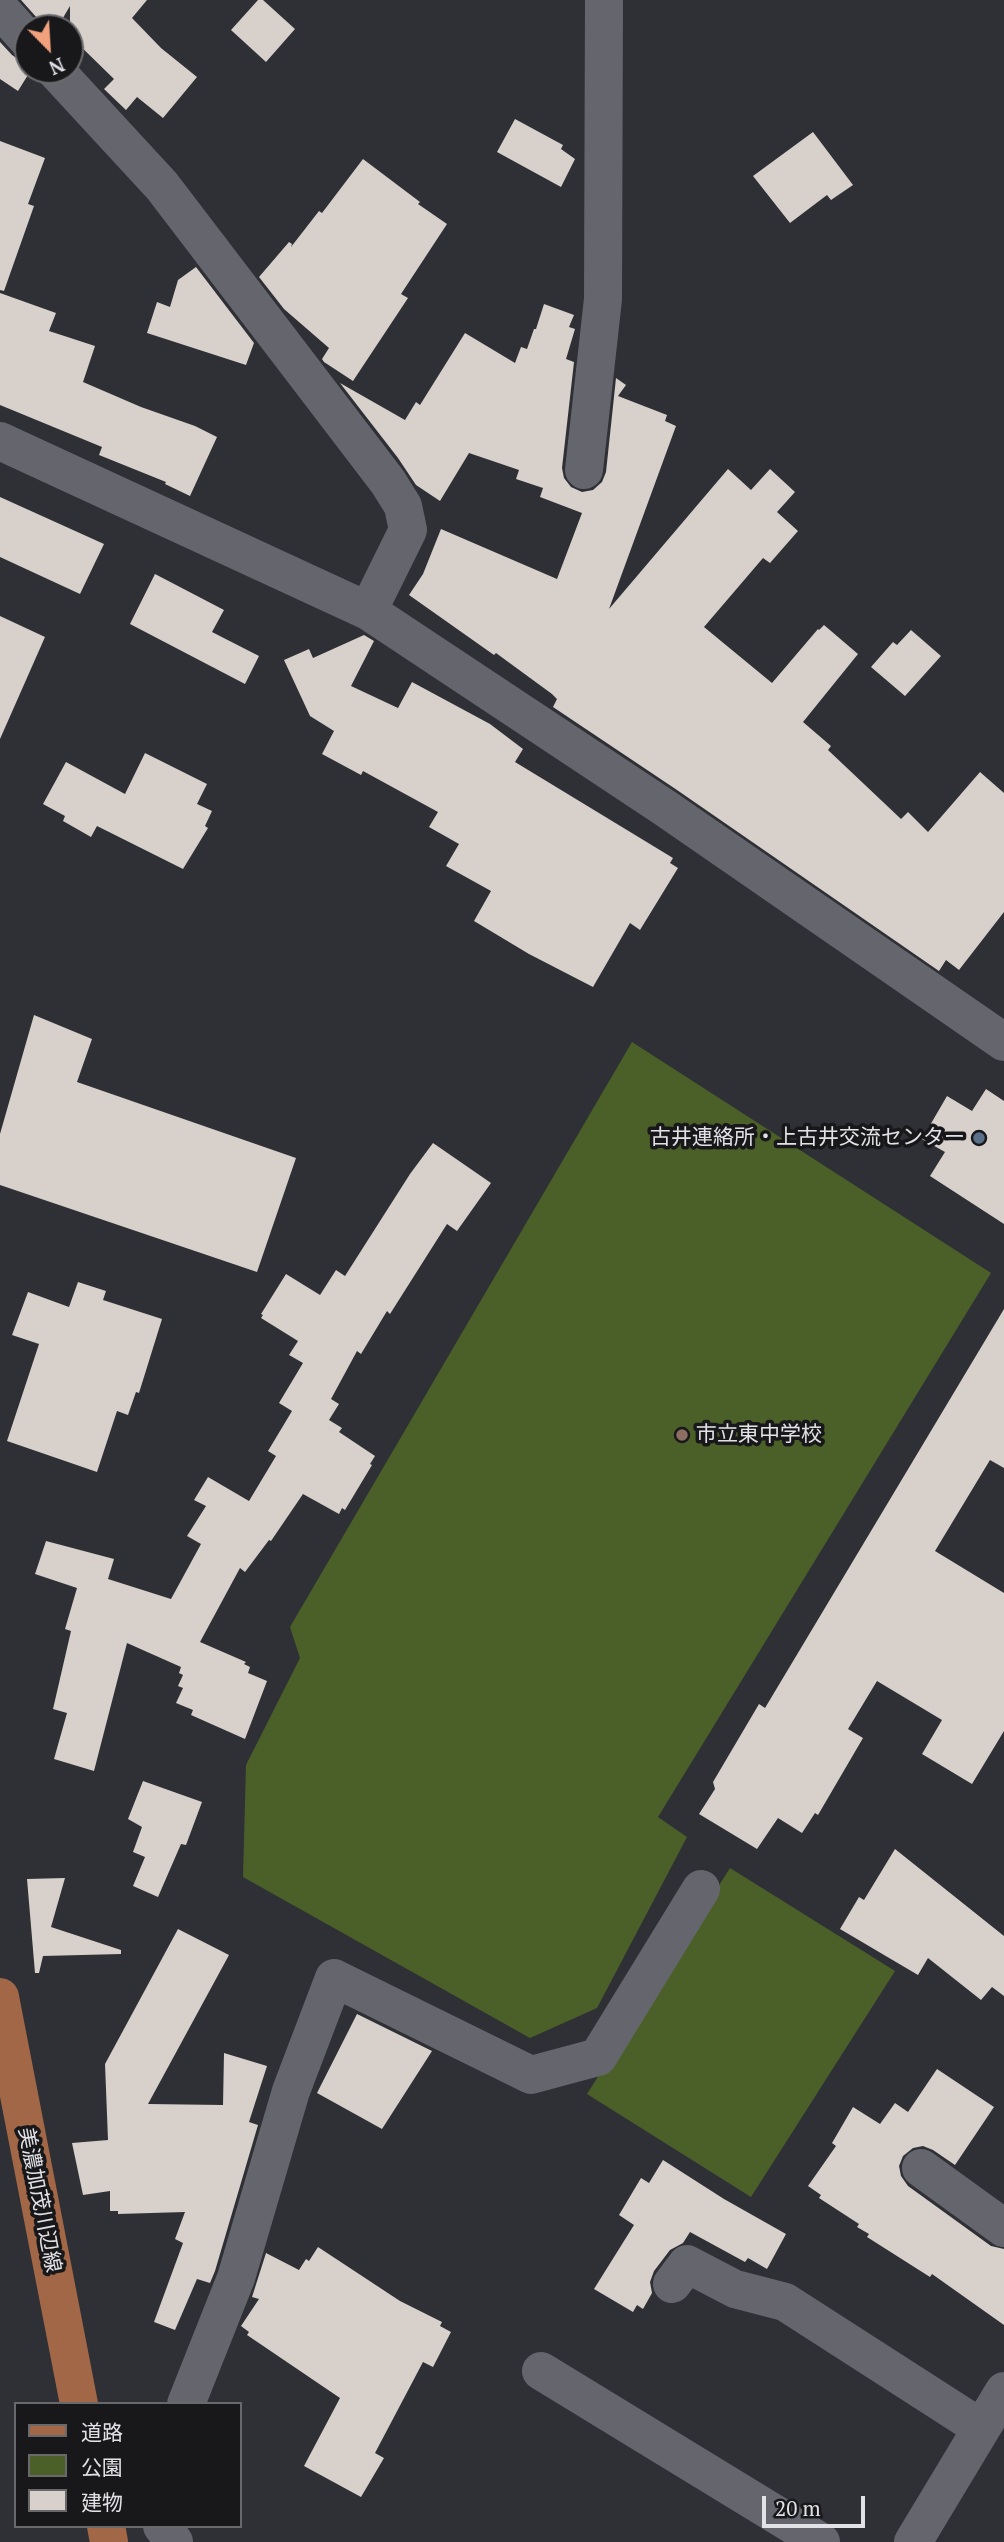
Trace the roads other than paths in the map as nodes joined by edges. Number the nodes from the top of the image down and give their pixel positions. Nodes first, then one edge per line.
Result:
1 (604, 0) edge
2 (0, 9) edge
3 (14, 24) edge
4 (68, 84) edge
5 (0, 442) edge
6 (584, 470) dead end
7 (368, 611) junction
8 (1004, 1042) edge
9 (701, 1889) dead end
10 (0, 1997) edge
11 (11, 2100) edge
12 (921, 2168) dead end
13 (1004, 2228) edge
14 (672, 2284) dead end
15 (541, 2371) dead end
16 (1004, 2391) edge
17 (79, 2402) edge
18 (187, 2402) edge
19 (981, 2428) junction
20 (821, 2542) edge
21 (913, 2542) edge

1 - 6 street
2 - 3 street
4 - 7 street
5 - 7 street
7 - 8 street
9 - 18 street
10 - 11 main road, 美濃加茂川辺線
11 - 17 main road, 美濃加茂川辺線
12 - 13 street
14 - 19 street
15 - 20 street
16 - 19 street
19 - 21 street

